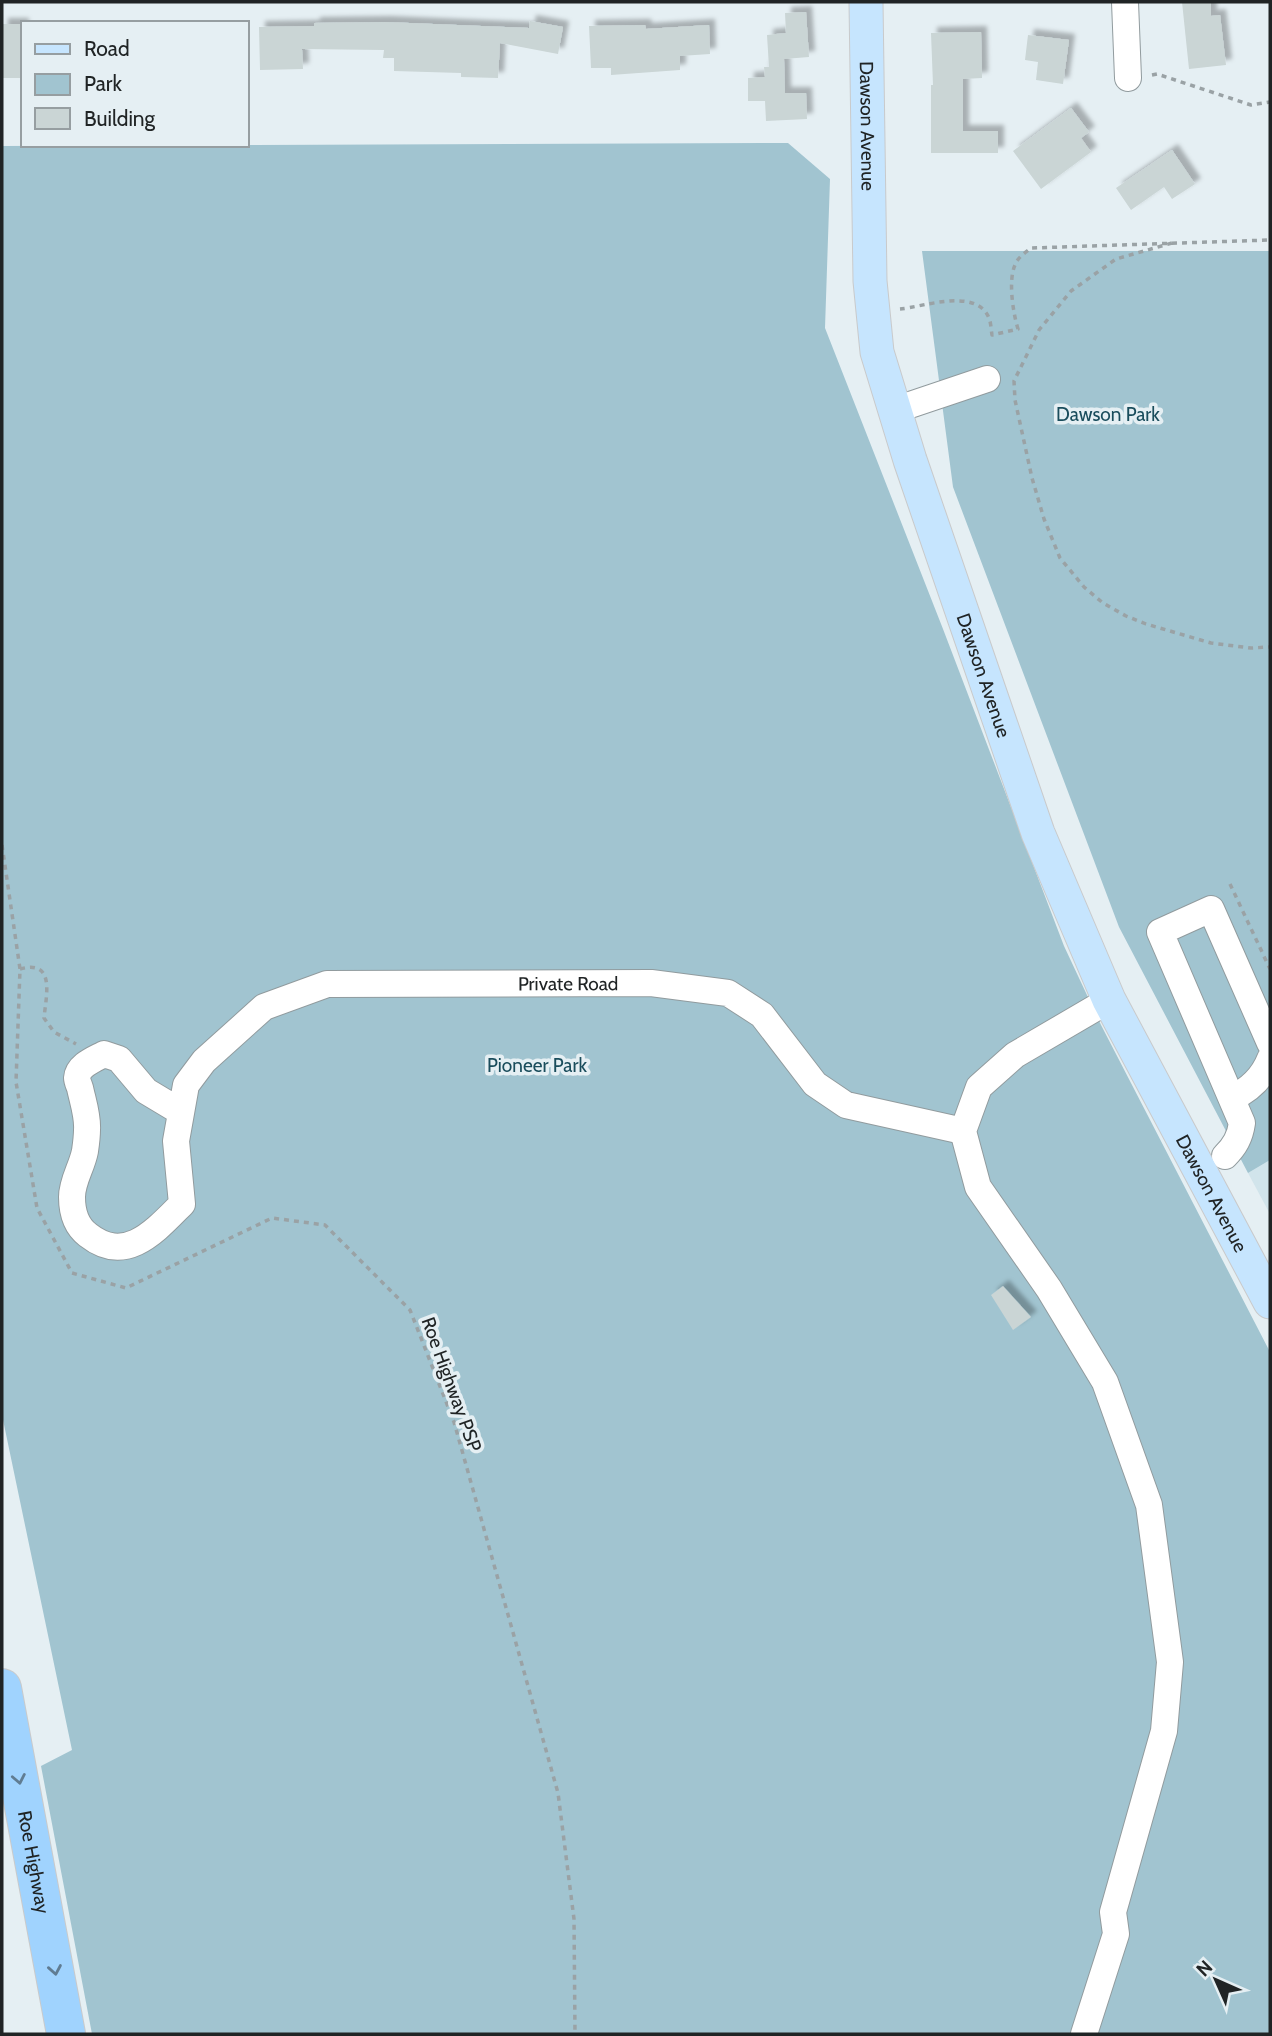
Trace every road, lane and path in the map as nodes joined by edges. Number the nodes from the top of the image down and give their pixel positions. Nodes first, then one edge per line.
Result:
1 (866, 2) edge
2 (1125, 2) edge
3 (1128, 78) joint
4 (1270, 102) edge
5 (1270, 240) edge
6 (1172, 243) junction
7 (889, 310) dead end
8 (987, 379) dead end
9 (895, 410) junction
10 (1270, 647) edge
11 (2, 845) edge
12 (1230, 884) dead end
13 (20, 969) junction
14 (1270, 970) edge
15 (1109, 1000) junction
16 (1270, 1043) edge
17 (1270, 1059) edge
18 (90, 1061) junction
19 (1232, 1098) junction
20 (181, 1112) junction
21 (963, 1131) junction
22 (1225, 1156) dead end
23 (1270, 1302) edge
24 (2, 1688) edge
25 (66, 2034) edge
26 (575, 2034) edge
27 (1084, 2034) edge

1 - 9 main road, Dawson Avenue
2 - 3 street
3 - 4 path
5 - 6 path
6 - 7 path
6 - 10 path
8 - 9 street
9 - 15 main road, Dawson Avenue
11 - 13 path, Roe Highway PSP
12 - 14 path
13 - 18 path
13 - 26 path, Roe Highway PSP
15 - 21 street
15 - 23 main road, Dawson Avenue
16 - 19 street
17 - 19 street
18 - 20 street
18 - 20 street, Private Road
19 - 22 street
20 - 21 street, Private Road
21 - 27 street
24 -> 25 highway, Roe Highway

